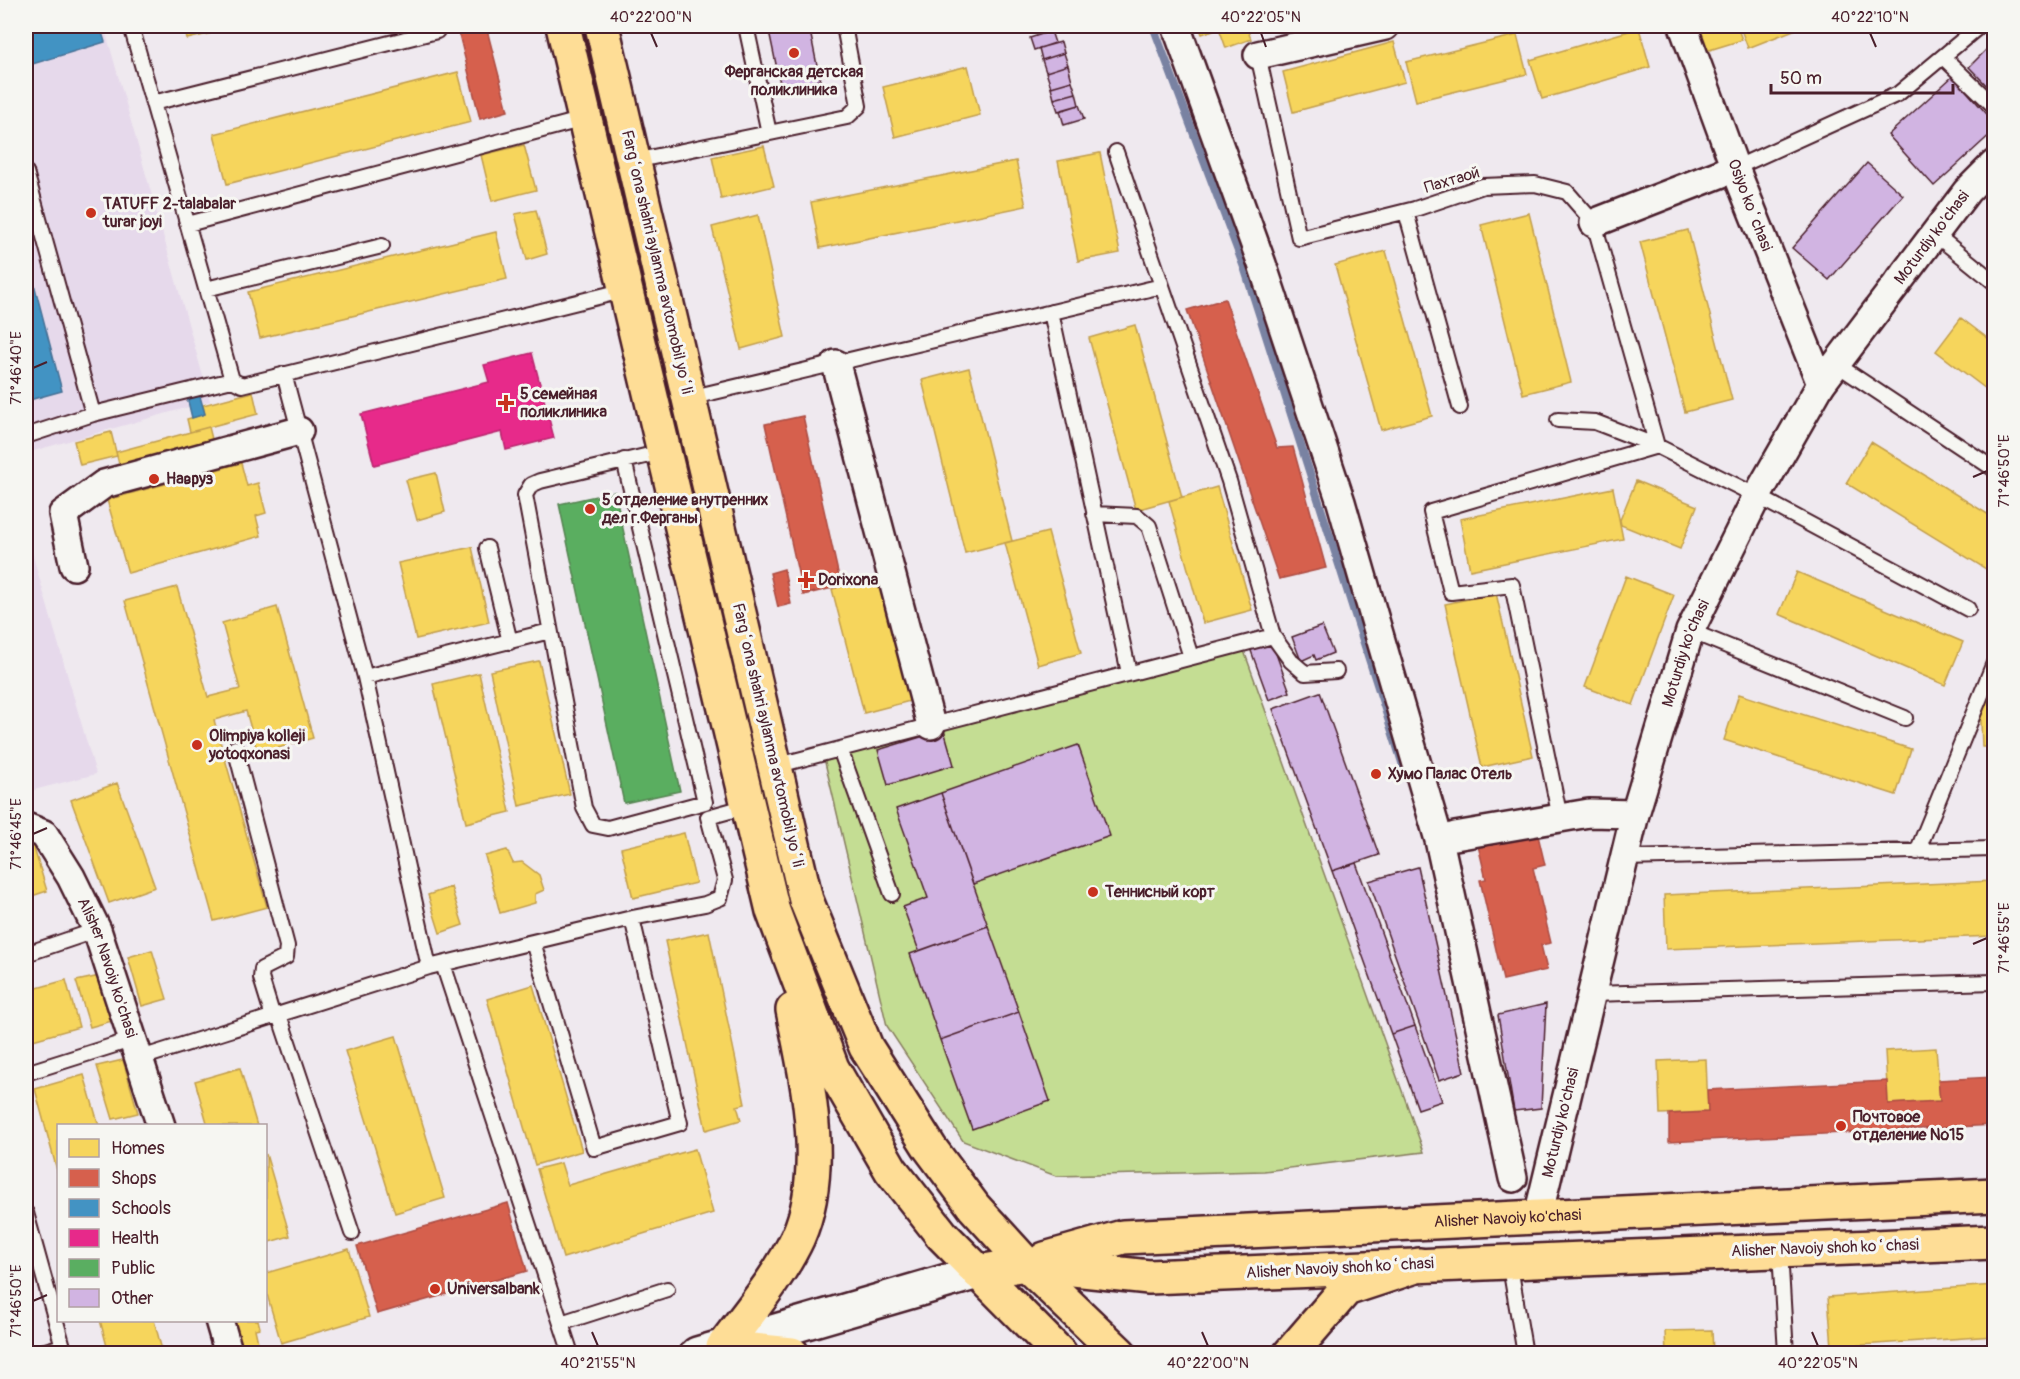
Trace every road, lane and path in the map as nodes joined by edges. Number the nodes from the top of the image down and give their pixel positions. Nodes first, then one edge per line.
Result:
1 (131, 26) edge
2 (563, 26) edge
3 (602, 26) edge
4 (746, 26) edge
5 (844, 26) edge
6 (1176, 26) edge
7 (1183, 26) edge
8 (1385, 26) edge
9 (1683, 26) edge
10 (1977, 28) dead end
11 (437, 31) dead end
12 (1258, 55) joint
13 (1943, 57) junction
14 (153, 103) junction
15 (1995, 106) edge
16 (584, 119) junction
17 (769, 133) junction
18 (1116, 152) dead end
19 (634, 161) junction
20 (1995, 164) edge
21 (1735, 168) junction
22 (26, 172) edge
23 (1406, 212) junction
24 (1594, 223) junction
25 (188, 224) junction
26 (1936, 235) junction
27 (382, 246) dead end
28 (1995, 282) edge
29 (1162, 286) junction
30 (206, 289) junction
31 (626, 290) junction
32 (1051, 312) junction
33 (836, 364) junction
34 (284, 374) junction
35 (1828, 374) junction
36 (232, 380) junction
37 (689, 398) junction
38 (1460, 407) dead end
39 (93, 414) junction
40 (1558, 420) dead end
41 (299, 431) junction
42 (26, 436) edge
43 (1657, 446) junction
44 (662, 452) junction
45 (624, 460) junction
46 (1995, 470) edge
47 (1757, 496) junction
48 (1094, 514) junction
49 (487, 548) dead end
50 (74, 566) dead end
51 (1968, 609) dead end
52 (550, 631) junction
53 (1690, 631) junction
54 (1273, 636) junction
55 (510, 642) junction
56 (1191, 657) junction
57 (1995, 663) edge
58 (1336, 671) dead end
59 (1128, 673) junction
60 (365, 677) junction
61 (1989, 682) edge
62 (1905, 718) dead end
63 (931, 725) junction
64 (235, 747) dead end
65 (840, 749) junction
66 (775, 766) junction
67 (705, 802) junction
68 (748, 806) junction
69 (1635, 814) junction
70 (708, 817) junction
71 (1560, 818) junction
72 (26, 827) edge
73 (1995, 849) edge
74 (1917, 852) junction
75 (1624, 858) junction
76 (892, 894) dead end
77 (773, 911) junction
78 (632, 918) junction
79 (98, 930) junction
80 (533, 942) junction
81 (26, 954) edge
82 (443, 964) junction
83 (429, 967) junction
84 (1995, 982) edge
85 (1592, 994) junction
86 (276, 1016) junction
87 (138, 1049) junction
88 (26, 1073) edge
89 (161, 1124) edge
90 (1514, 1178) dead end
91 (1995, 1195) edge
92 (26, 1213) edge
93 (1538, 1216) junction
94 (352, 1233) dead end
95 (1995, 1242) edge
96 (1780, 1250) junction
97 (1509, 1261) junction
98 (1026, 1264) junction
99 (1419, 1264) junction
100 (978, 1272) junction
101 (667, 1289) dead end
102 (220, 1322) edge
103 (561, 1323) junction
104 (64, 1350) edge
105 (729, 1351) edge
106 (35, 1353) edge
107 (229, 1353) edge
108 (571, 1353) edge
109 (792, 1353) edge
110 (1060, 1353) edge
111 (1120, 1353) edge
112 (1290, 1353) edge
113 (1525, 1353) edge
114 (1786, 1353) edge

1 - 14 lane
2 - 16 main road
3 - 19 main road, Fargʻona shahri aylanma avtomobil yoʻli
4 - 17 lane
5 - 17 lane
6 - 90 street
7 - 71 street
8 - 12 street
9 - 21 street, Osiyo koʻchasi
10 - 13 lane
11 - 14 lane
12 - 23 lane, Пахтаой
13 - 15 lane
13 - 21 lane
14 - 25 lane
16 - 25 lane
16 - 31 main road
17 - 19 lane
18 - 29 lane
19 - 37 main road, Fargʻona shahri aylanma avtomobil yoʻli
20 - 26 street, Moturdiy ko'chasi
21 - 24 street
21 - 35 street, Osiyo koʻchasi
22 - 39 lane
23 - 24 lane, Пахтаой
23 - 38 lane
24 - 43 lane, Пахтаой
25 - 30 lane
26 - 28 lane
26 - 35 street, Moturdiy ko'chasi
27 - 30 lane
29 - 32 lane
29 - 54 lane
30 - 36 lane
31 - 34 lane
31 - 44 main road
32 - 33 lane
32 - 48 lane
33 - 37 lane
33 - 63 street
34 - 36 lane
34 - 41 lane
35 - 46 lane
35 - 47 street, Moturdiy ko'chasi
36 - 39 lane
37 - 66 main road, Fargʻona shahri aylanma avtomobil yoʻli
39 - 42 lane
40 - 43 lane
41 - 50 street
41 - 60 lane
43 - 47 lane
43 - 71 lane
44 - 45 lane
44 - 68 main road
45 - 52 lane
45 - 67 lane
47 - 51 lane
47 - 53 street, Moturdiy ko'chasi
48 - 56 lane
48 - 59 lane
49 - 55 lane
52 - 55 lane
52 - 67 lane
53 - 62 lane
53 - 69 street, Moturdiy ko'chasi
54 - 56 lane
54 - 58 lane
55 - 60 lane
56 - 59 lane
57 - 61 lane
59 - 63 lane
60 - 83 lane
61 - 74 lane
63 - 65 lane
64 - 86 lane
65 - 66 lane
65 - 76 lane
66 - 98 main road, Fargʻona shahri aylanma avtomobil yoʻli
67 - 70 lane
68 - 70 lane
68 - 77 main road
69 - 71 street
69 - 75 street, Moturdiy ko'chasi
70 - 78 lane
72 - 79 street, Alisher Navoiy ko'chasi
73 - 74 lane
74 - 75 lane
75 - 85 street, Moturdiy ko'chasi
77 - 100 main road
77 - 105 main road
78 - 80 lane
78 - 80 lane
79 - 81 lane
79 - 87 street, Alisher Navoiy ko'chasi
80 - 82 lane
82 - 83 lane
82 - 103 lane
83 - 86 lane
84 - 85 lane
85 - 93 street, Moturdiy ko'chasi
86 - 87 lane
86 - 94 lane
87 - 88 lane
87 - 89 street, Alisher Navoiy ko'chasi
91 - 93 main road, Alisher Navoiy ko'chasi
92 - 104 lane
93 - 98 main road, Alisher Navoiy ko'chasi
95 - 96 main road, Alisher Navoiy shoh koʻchasi
96 - 97 main road, Alisher Navoiy shoh koʻchasi
96 - 114 lane
97 - 99 main road, Alisher Navoiy shoh koʻchasi
97 - 113 lane
98 - 99 main road, Alisher Navoiy shoh koʻchasi
98 - 100 main road, Alisher Navoiy shoh koʻchasi
98 - 111 main road, Fargʻona shahri aylanma avtomobil yoʻli
99 - 112 main road
100 - 105 street, Alisher Navoiy shoh koʻchasi
100 - 110 main road
101 - 103 lane
102 - 107 street
103 - 108 lane
104 - 106 lane
105 - 109 main road

